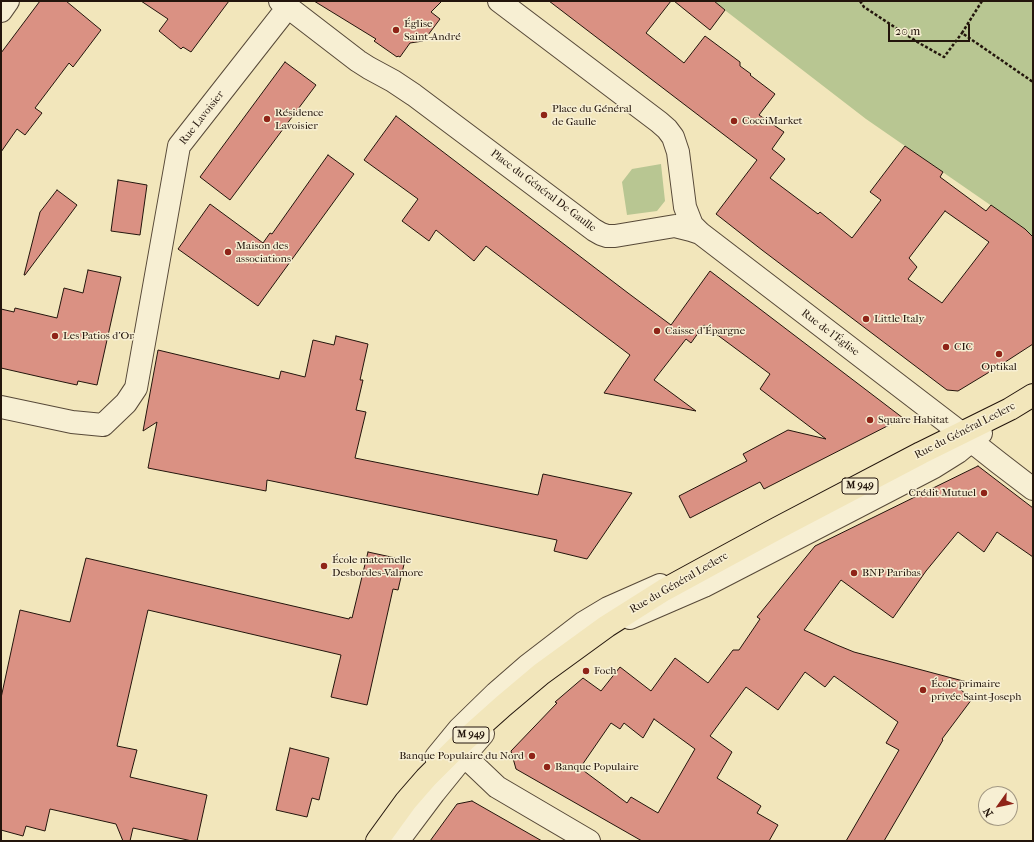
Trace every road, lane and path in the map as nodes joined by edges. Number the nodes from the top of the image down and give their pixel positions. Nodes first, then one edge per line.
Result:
1 (8, 1) edge
2 (499, 1) edge
3 (860, 1) edge
4 (982, 1) edge
5 (284, 4) edge
6 (1, 11) edge
7 (962, 33) junction
8 (1033, 82) edge
9 (414, 95) joint
10 (700, 234) junction
11 (1033, 395) edge
12 (1, 407) edge
13 (966, 437) junction
14 (1033, 489) edge
15 (708, 566) junction
16 (607, 626) junction
17 (460, 752) junction
18 (406, 801) junction
19 (377, 841) edge
20 (398, 841) edge
21 (589, 841) edge

1 - 6 street
2 - 10 street
3 - 7 path
4 - 7 path
5 - 9 street, Rue Lavoisier
5 - 12 street, Rue Lavoisier
7 - 8 path
9 - 10 street, Place du Général De Gaulle
10 - 13 street, Rue de l'Église
11 - 13 main road, Rue du Général Leclerc / M 949
13 - 14 street, Rue de l'Église
13 - 15 main road, Rue du Général Leclerc / M 949
13 - 16 street
15 - 16 main road, Rue du Général Leclerc / M 949
15 - 18 street
16 - 17 main road, Rue du Général Leclerc / M 949
17 - 18 main road, Rue du Général Leclerc / M 949
17 - 20 street
17 - 21 street
18 - 19 main road, Rue du Général Leclerc / M 949

